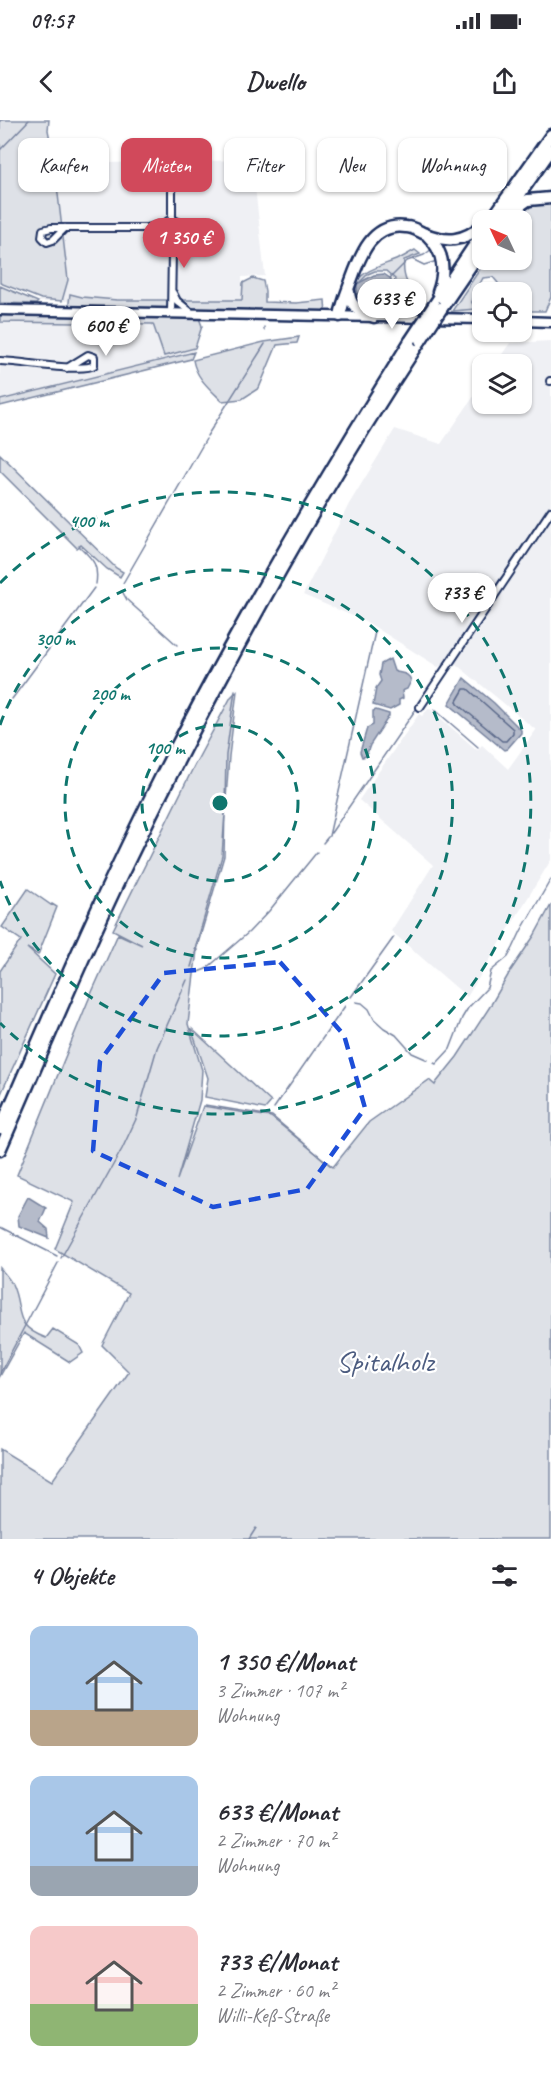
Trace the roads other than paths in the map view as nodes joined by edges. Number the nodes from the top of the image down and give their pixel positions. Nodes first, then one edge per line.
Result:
1 (551, 135) edge
2 (551, 150) edge
3 (172, 192) edge
4 (551, 198) edge
5 (498, 210) edge
6 (509, 210) edge
7 (515, 210) edge
8 (172, 219) junction
9 (165, 224) junction
10 (181, 224) junction
11 (65, 228) dead end
12 (147, 228) junction
13 (196, 228) junction
14 (218, 228) dead end
15 (424, 233) junction
16 (166, 234) junction
17 (472, 234) edge
18 (178, 235) junction
19 (472, 250) edge
20 (172, 252) junction
21 (472, 262) edge
22 (348, 288) junction
23 (172, 291) junction
24 (439, 305) junction
25 (0, 310) edge
26 (171, 314) junction
27 (193, 314) junction
28 (340, 316) junction
29 (374, 317) junction
30 (472, 319) edge
31 (532, 321) edge
32 (551, 322) edge
33 (416, 340) junction
34 (0, 361) edge
35 (67, 368) dead end
36 (551, 511) edge
37 (420, 707) dead end
38 (0, 1129) edge
39 (0, 1150) edge

1 - 5 highway
2 - 6 highway
3 - 8 street
4 - 7 highway
8 - 9 street
8 - 10 street
9 - 12 street
9 - 16 street
10 - 13 street
10 - 18 street
11 - 12 street
12 - 16 street
13 - 14 street
13 - 18 street
15 - 17 highway
15 - 22 highway
15 - 24 highway
16 - 18 street
16 - 20 street
18 - 20 street
19 - 24 highway
20 - 23 street
21 - 24 highway
22 - 28 highway
22 - 29 highway
23 - 26 street
23 - 27 street
24 - 33 highway, bridge
25 - 26 main road
26 - 27 main road
27 - 28 main road
28 - 29 main road
29 - 30 main road
31 - 32 main road
33 - 38 highway
33 - 39 highway
34 - 35 street
36 - 37 street

